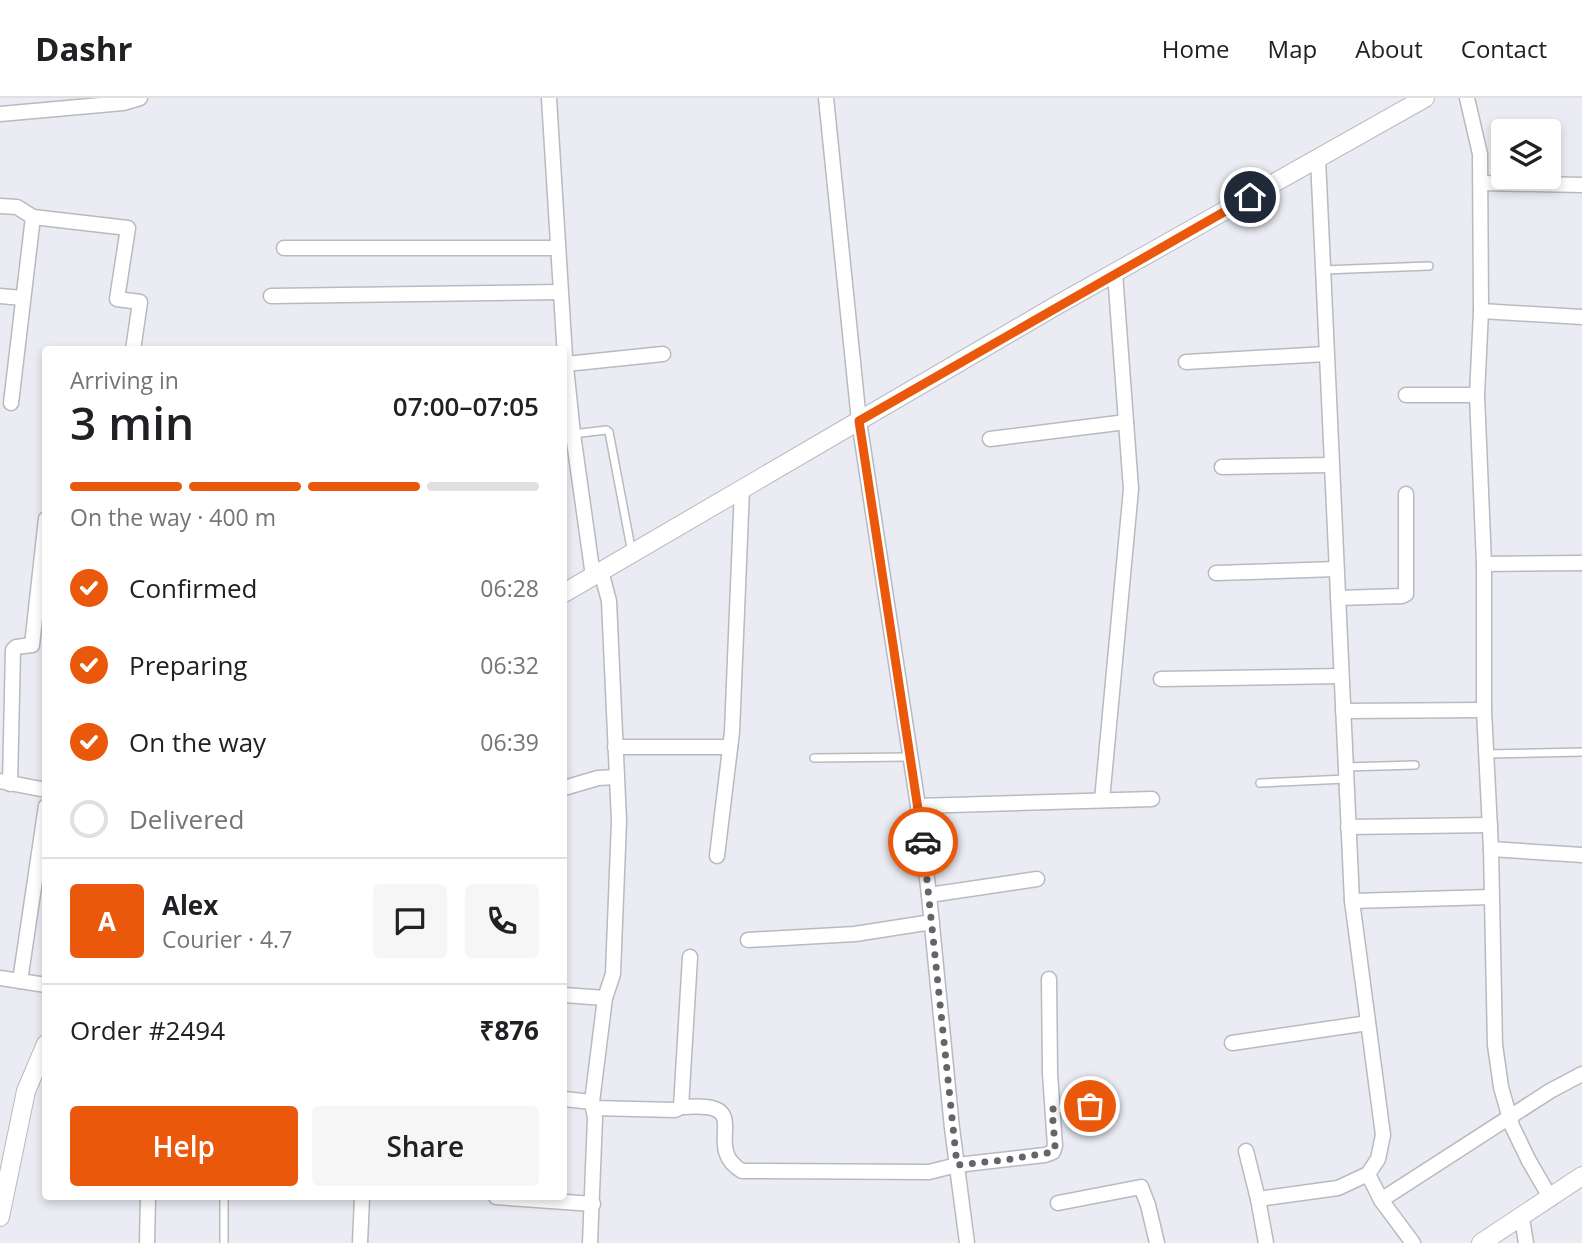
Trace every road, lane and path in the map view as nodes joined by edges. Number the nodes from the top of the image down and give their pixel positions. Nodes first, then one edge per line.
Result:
1 (140, 98) edge
2 (549, 98) edge
3 (825, 98) edge
4 (1467, 98) edge
5 (1415, 101) edge
6 (0, 114) edge
7 (1318, 158) junction
8 (1482, 183) junction
9 (1582, 185) edge
10 (0, 206) edge
11 (33, 217) junction
12 (284, 248) dead end
13 (557, 248) junction
14 (1429, 266) dead end
15 (1323, 270) junction
16 (1115, 273) junction
17 (560, 292) junction
18 (0, 296) edge
19 (271, 296) dead end
20 (22, 298) junction
21 (1481, 311) junction
22 (1582, 317) edge
23 (134, 346) edge
24 (564, 346) edge
25 (663, 354) dead end
26 (1326, 354) junction
27 (1186, 362) dead end
28 (567, 373) edge
29 (567, 382) edge
30 (1476, 395) junction
31 (1406, 396) dead end
32 (11, 403) dead end
33 (859, 421) junction
34 (1126, 422) junction
35 (573, 434) junction
36 (990, 439) dead end
37 (1331, 465) junction
38 (1222, 467) dead end
39 (743, 489) junction
40 (1406, 494) dead end
41 (632, 553) junction
42 (42, 555) edge
43 (1582, 563) edge
44 (1484, 564) junction
45 (1336, 569) junction
46 (597, 573) junction
47 (1216, 573) dead end
48 (567, 591) edge
49 (1338, 598) junction
50 (1341, 676) junction
51 (1161, 679) dead end
52 (1484, 710) junction
53 (1343, 711) junction
54 (614, 747) junction
55 (730, 747) junction
56 (1582, 752) edge
57 (1486, 754) junction
58 (910, 757) junction
59 (814, 758) dead end
60 (1415, 765) dead end
61 (1345, 773) junction
62 (616, 777) junction
63 (5, 783) edge
64 (1259, 783) dead end
65 (567, 787) edge
66 (42, 789) edge
67 (1152, 799) dead end
68 (1102, 800) junction
69 (918, 806) junction
70 (1490, 825) junction
71 (1348, 827) junction
72 (42, 833) edge
73 (1491, 849) junction
74 (1582, 855) edge
75 (717, 856) dead end
76 (1037, 880) dead end
77 (929, 895) junction
78 (1491, 897) junction
79 (1352, 901) junction
80 (932, 922) junction
81 (748, 940) dead end
82 (690, 957) dead end
83 (0, 978) edge
84 (1049, 979) dead end
85 (20, 981) junction
86 (42, 984) edge
87 (567, 995) edge
88 (605, 998) junction
89 (1368, 1023) junction
90 (1232, 1043) dead end
91 (42, 1053) edge
92 (1582, 1074) edge
93 (567, 1100) edge
94 (592, 1105) junction
95 (1109, 1105) dead end
96 (681, 1107) junction
97 (1052, 1109) junction
98 (1510, 1117) junction
99 (1247, 1151) dead end
100 (957, 1165) junction
101 (1368, 1174) junction
102 (1582, 1176) edge
103 (1258, 1199) junction
104 (1551, 1199) junction
105 (148, 1200) edge
106 (224, 1200) edge
107 (362, 1200) edge
108 (544, 1200) edge
109 (1381, 1200) junction
110 (593, 1203) junction
111 (1058, 1203) dead end
112 (0, 1217) edge
113 (1522, 1217) junction
114 (147, 1243) edge
115 (224, 1243) edge
116 (359, 1243) edge
117 (590, 1243) edge
118 (967, 1243) edge
119 (1157, 1243) edge
120 (1266, 1243) edge
121 (1413, 1243) edge
122 (1481, 1243) edge
123 (1526, 1243) edge

1 - 6 street
2 - 13 street
3 - 33 street
4 - 8 street
5 - 7 street
7 - 15 street
7 - 16 street
8 - 9 street
8 - 21 street
10 - 11 street
11 - 20 street
11 - 23 street
12 - 13 street
13 - 17 street
14 - 15 lane
15 - 26 street
16 - 33 street
16 - 34 street
17 - 19 street
17 - 24 street
18 - 20 street
20 - 32 street
21 - 22 street
21 - 30 street
25 - 28 street
26 - 27 street
26 - 37 street
29 - 35 street
30 - 31 street
30 - 44 street
33 - 39 street
33 - 58 street
34 - 36 street
34 - 68 street
35 - 41 lane
35 - 46 street
37 - 38 street
37 - 45 street
39 - 41 street
39 - 55 street
40 - 49 street
41 - 46 street
42 - 63 street
43 - 44 street
44 - 52 street
45 - 47 street
45 - 49 street
46 - 48 street
46 - 54 street
49 - 50 street
50 - 51 street
50 - 53 street
52 - 53 street
52 - 57 street
53 - 61 street
54 - 55 street
54 - 62 street
55 - 75 street
56 - 57 lane
57 - 70 street
58 - 59 lane
58 - 69 street
60 - 61 lane
61 - 64 lane
61 - 71 street
62 - 65 street
62 - 88 street
63 - 66 street
67 - 68 street
68 - 69 street
69 - 77 street
70 - 71 street
70 - 73 street
71 - 79 street
72 - 85 street
73 - 74 street
73 - 78 street
76 - 77 street
77 - 80 street
78 - 79 street
78 - 98 street
79 - 89 street
80 - 81 street
80 - 100 street
82 - 96 street
83 - 85 street
84 - 97 street
85 - 86 street
87 - 88 street
88 - 94 street
89 - 90 street
89 - 101 street
91 - 112 street
92 - 98 street
93 - 94 street
94 - 96 street
94 - 110 street
95 - 97 lane
96 - 100 street
97 - 100 street
98 - 104 street
98 - 109 street
99 - 103 street
100 - 118 street
101 - 103 street
101 - 109 street
102 - 104 street
103 - 120 street
104 - 113 street
105 - 114 street
106 - 115 lane
107 - 116 street
108 - 110 street
109 - 121 street
110 - 117 street
111 - 119 street
113 - 122 street
113 - 123 street

